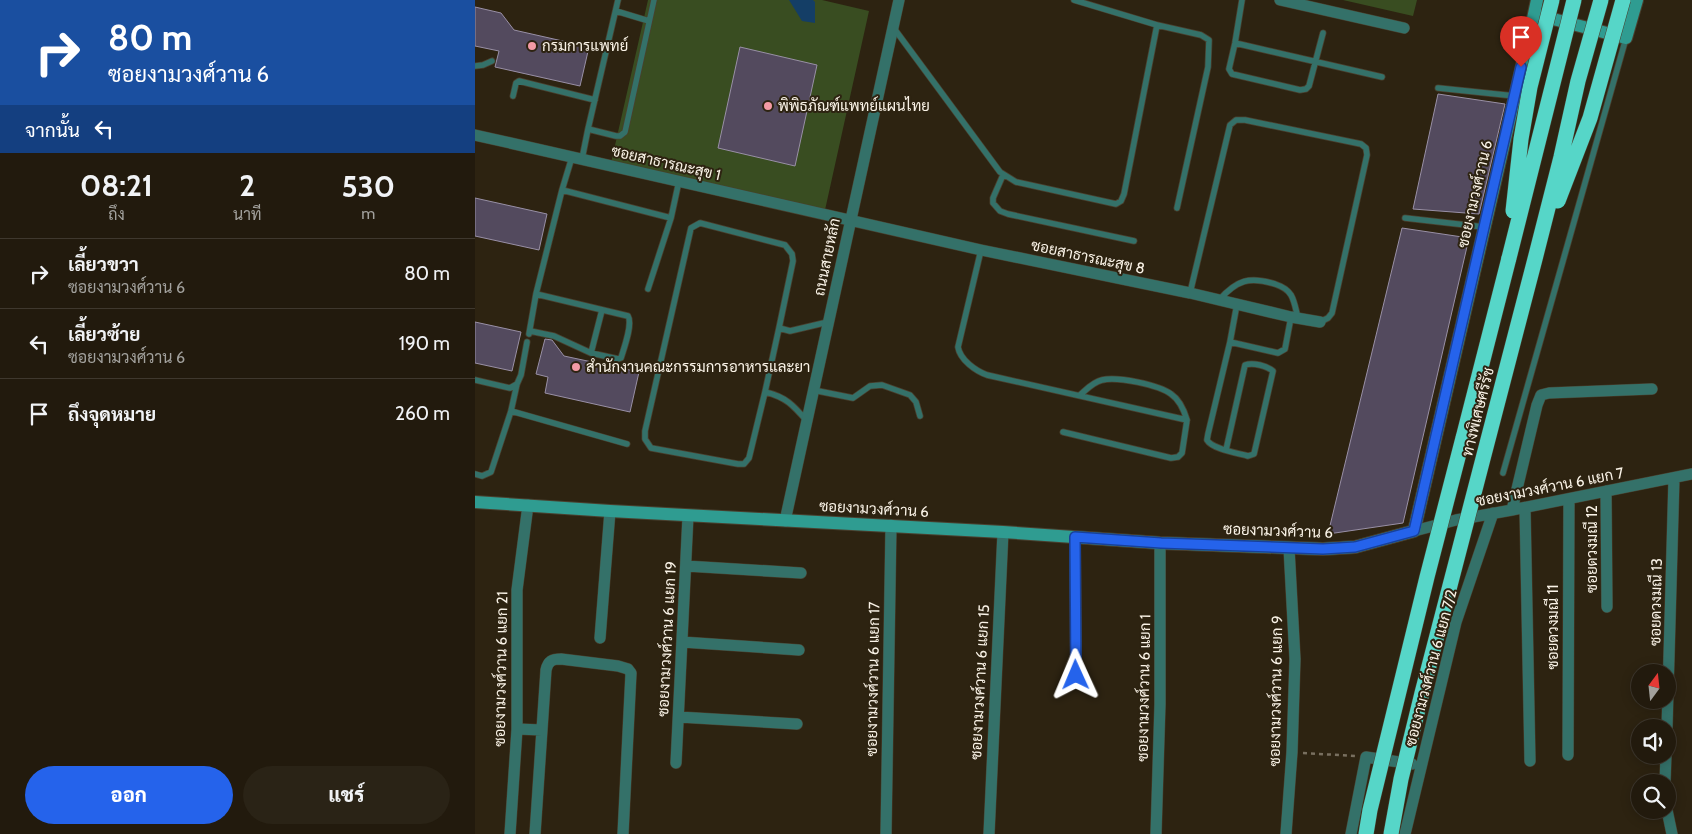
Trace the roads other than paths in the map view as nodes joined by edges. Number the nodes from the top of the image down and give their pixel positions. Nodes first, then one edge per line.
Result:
1 (618, 0) edge
2 (653, 0) edge
3 (899, 0) edge
4 (1075, 0) edge
5 (1242, 0) edge
6 (1280, 0) edge
7 (1537, 0) edge
8 (1552, 0) edge
9 (1574, 0) edge
10 (1601, 0) edge
11 (1623, 0) edge
12 (1637, 0) edge
13 (616, 11) junction
14 (1534, 14) junction
15 (649, 21) junction
16 (1157, 24) junction
17 (893, 27) junction
18 (1403, 28) dead end
19 (1323, 34) dead end
20 (1626, 38) junction
21 (1235, 43) junction
22 (492, 61) dead end
23 (1316, 61) junction
24 (475, 66) edge
25 (1383, 77) dead end
26 (1438, 88) dead end
27 (513, 96) dead end
28 (1515, 96) junction
29 (595, 100) junction
30 (588, 129) junction
31 (475, 136) edge
32 (577, 158) junction
33 (1003, 175) junction
34 (679, 181) junction
35 (562, 190) junction
36 (1177, 208) dead end
37 (671, 218) junction
38 (1405, 218) dead end
39 (850, 220) junction
40 (1484, 228) junction
41 (1135, 241) dead end
42 (981, 250) junction
43 (1509, 258) junction
44 (1535, 259) junction
45 (648, 290) dead end
46 (535, 294) junction
47 (1190, 294) junction
48 (1219, 300) junction
49 (1237, 304) junction
50 (602, 310) junction
51 (1295, 318) junction
52 (828, 322) junction
53 (1320, 322) joint
54 (779, 328) junction
55 (527, 342) dead end
56 (1230, 342) junction
57 (591, 353) junction
58 (475, 380) edge
59 (517, 384) junction
60 (1652, 388) dead end
61 (813, 390) junction
62 (765, 392) junction
63 (1080, 395) junction
64 (511, 411) junction
65 (920, 416) dead end
66 (1187, 420) junction
67 (807, 421) junction
68 (1063, 432) dead end
69 (627, 444) dead end
70 (1226, 450) junction
71 (1503, 473) dead end
72 (475, 474) edge
73 (1692, 474) edge
74 (1674, 478) junction
75 (1606, 491) junction
76 (1569, 499) junction
77 (475, 502) edge
78 (528, 505) junction
79 (1525, 508) junction
80 (1512, 510) junction
81 (610, 511) junction
82 (1493, 513) junction
83 (688, 516) junction
84 (785, 521) junction
85 (891, 525) junction
86 (1414, 531) junction
87 (1003, 532) junction
88 (1075, 537) junction
89 (1161, 543) junction
90 (1289, 548) junction
91 (686, 566) junction
92 (801, 573) dead end
93 (1607, 607) dead end
94 (600, 638) dead end
95 (682, 642) junction
96 (799, 650) dead end
97 (1076, 675) dead end
98 (679, 717) junction
99 (1667, 719) edge
100 (797, 724) dead end
101 (517, 729) junction
102 (542, 730) junction
103 (1568, 755) dead end
104 (1529, 762) dead end
105 (676, 763) dead end
106 (1421, 765) junction
107 (1669, 819) edge
108 (510, 834) edge
109 (535, 834) edge
110 (623, 834) edge
111 (886, 834) edge
112 (989, 834) edge
113 (1156, 834) edge
114 (1286, 834) edge
115 (1351, 834) edge
116 (1366, 834) edge
117 (1391, 834) edge
118 (1405, 834) edge
119 (1672, 834) edge

1 - 13 lane
2 - 15 lane
3 - 17 street, ถนนสายหลัก
4 - 16 lane
5 - 21 lane
6 - 18 street
7 - 14 street, ซอยงามวงศ์วาน 6
8 - 43 highway, bridge
9 - 43 highway, ทางพิเศษศรีรัช, bridge
10 - 44 highway, ทางพิเศษศรีรัช, bridge
11 - 44 highway, bridge
12 - 20 street
13 - 15 lane
13 - 29 lane
14 - 20 street
14 - 28 street, ซอยงามวงศ์วาน 6
15 - 30 lane
16 - 33 lane
16 - 36 lane
17 - 33 lane
17 - 39 street, ถนนสายหลัก
19 - 23 lane
20 - 71 lane
21 - 23 lane
21 - 23 lane
22 - 24 lane
23 - 25 lane
26 - 28 lane
27 - 29 lane
28 - 40 street, ซอยงามวงศ์วาน 6
29 - 30 lane
30 - 32 lane
31 - 32 street, ซอยสาธารณะสุข 1
32 - 34 street, ซอยสาธารณะสุข 1
32 - 35 lane
33 - 41 lane
34 - 37 lane
34 - 39 street, ซอยสาธารณะสุข 1
35 - 37 lane
35 - 46 lane
37 - 45 lane
38 - 40 lane
39 - 42 street, ซอยสาธารณะสุข 8
39 - 52 street, ถนนสายหลัก
40 - 86 street, ซอยงามวงศ์วาน 6
42 - 47 street, ซอยสาธารณะสุข 8
42 - 63 lane
43 - 116 highway, ทางพิเศษศรีรัช, bridge
44 - 117 highway, ทางพิเศษศรีรัช, bridge
46 - 50 lane
46 - 57 lane
47 - 48 street, ซอยสาธารณะสุข 8
47 - 53 lane
48 - 49 street, ซอยสาธารณะสุข 8
48 - 51 lane
49 - 51 street, ซอยสาธารณะสุข 8
49 - 56 lane
50 - 57 lane
50 - 57 lane
51 - 53 street, ซอยสาธารณะสุข 8
51 - 56 lane
52 - 54 lane
52 - 61 street, ถนนสายหลัก
54 - 62 lane
54 - 62 lane
55 - 59 lane
56 - 70 lane
58 - 59 lane
59 - 64 lane
60 - 80 street
61 - 65 lane
61 - 67 street, ถนนสายหลัก
62 - 67 lane
63 - 66 lane
63 - 66 lane
64 - 69 lane
64 - 72 lane
66 - 68 lane
67 - 84 street, ถนนสายหลัก
70 - 70 lane
73 - 74 street, ซอยงามวงศ์วาน 6 แยก 7
74 - 75 street, ซอยงามวงศ์วาน 6 แยก 7
74 - 99 street, ซอยดวงมณี 13
75 - 76 street, ซอยงามวงศ์วาน 6 แยก 7
75 - 93 street, ซอยดวงมณี 12
76 - 79 street, ซอยงามวงศ์วาน 6 แยก 7
76 - 103 street, ซอยดวงมณี 11
77 - 78 street, ซอยงามวงศ์วาน 6
78 - 81 street, ซอยงามวงศ์วาน 6
78 - 101 street, ซอยงามวงศ์วาน 6 แยก 21
79 - 80 street, ซอยงามวงศ์วาน 6 แยก 7
79 - 104 street
80 - 82 street, ซอยงามวงศ์วาน 6 แยก 7
81 - 83 street, ซอยงามวงศ์วาน 6
81 - 94 street
82 - 86 street, ซอยงามวงศ์วาน 6 แยก 7
82 - 106 street, ซอยงามวงศ์วาน 6 แยก 7/2
83 - 84 street, ซอยงามวงศ์วาน 6
83 - 91 street, ซอยงามวงศ์วาน 6 แยก 19
84 - 85 street, ซอยงามวงศ์วาน 6
85 - 87 street, ซอยงามวงศ์วาน 6
85 - 111 street, ซอยงามวงศ์วาน 6 แยก 17
86 - 90 street, ซอยงามวงศ์วาน 6
87 - 88 street, ซอยงามวงศ์วาน 6
87 - 112 street, ซอยงามวงศ์วาน 6 แยก 15
88 - 89 street, ซอยงามวงศ์วาน 6
88 - 97 street
89 - 90 street, ซอยงามวงศ์วาน 6
89 - 113 street, ซอยงามวงศ์วาน 6 แยก 1
90 - 114 street, ซอยงามวงศ์วาน 6 แยก 9
91 - 92 street
91 - 95 street, ซอยงามวงศ์วาน 6 แยก 19
95 - 96 street
95 - 98 street, ซอยงามวงศ์วาน 6 แยก 19
98 - 100 street
98 - 105 street, ซอยงามวงศ์วาน 6 แยก 19
101 - 102 street
101 - 108 street, ซอยงามวงศ์วาน 6 แยก 21
102 - 109 street
102 - 110 street
106 - 115 street
106 - 118 street, ซอยงามวงศ์วาน 6 แยก 7/2
107 - 119 street

